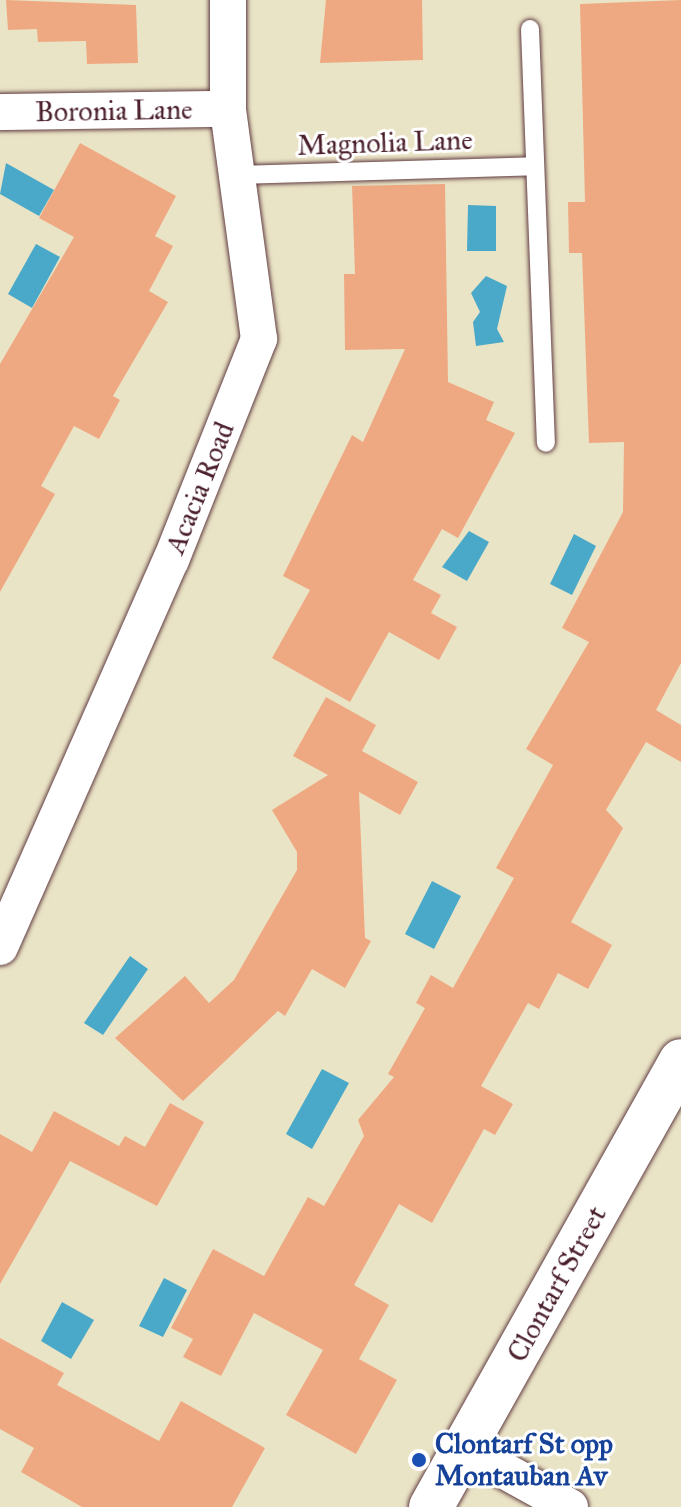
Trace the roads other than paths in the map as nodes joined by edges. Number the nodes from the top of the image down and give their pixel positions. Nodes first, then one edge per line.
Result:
1 (228, 0) edge
2 (530, 29) dead end
3 (228, 109) junction
4 (0, 112) edge
5 (534, 166) junction
6 (238, 175) junction
7 (546, 443) dead end
8 (0, 947) edge
9 (681, 1061) edge
10 (465, 1449) junction
11 (431, 1507) edge
12 (570, 1507) edge

1 - 3 street, Acacia Road
2 - 5 lane
3 - 4 street, Boronia Lane
3 - 6 street, Acacia Road
5 - 6 lane, Magnolia Lane
5 - 7 lane
6 - 8 street, Acacia Road
9 - 10 main road, Clontarf Street
10 - 11 main road, Clontarf Street
10 - 12 street

